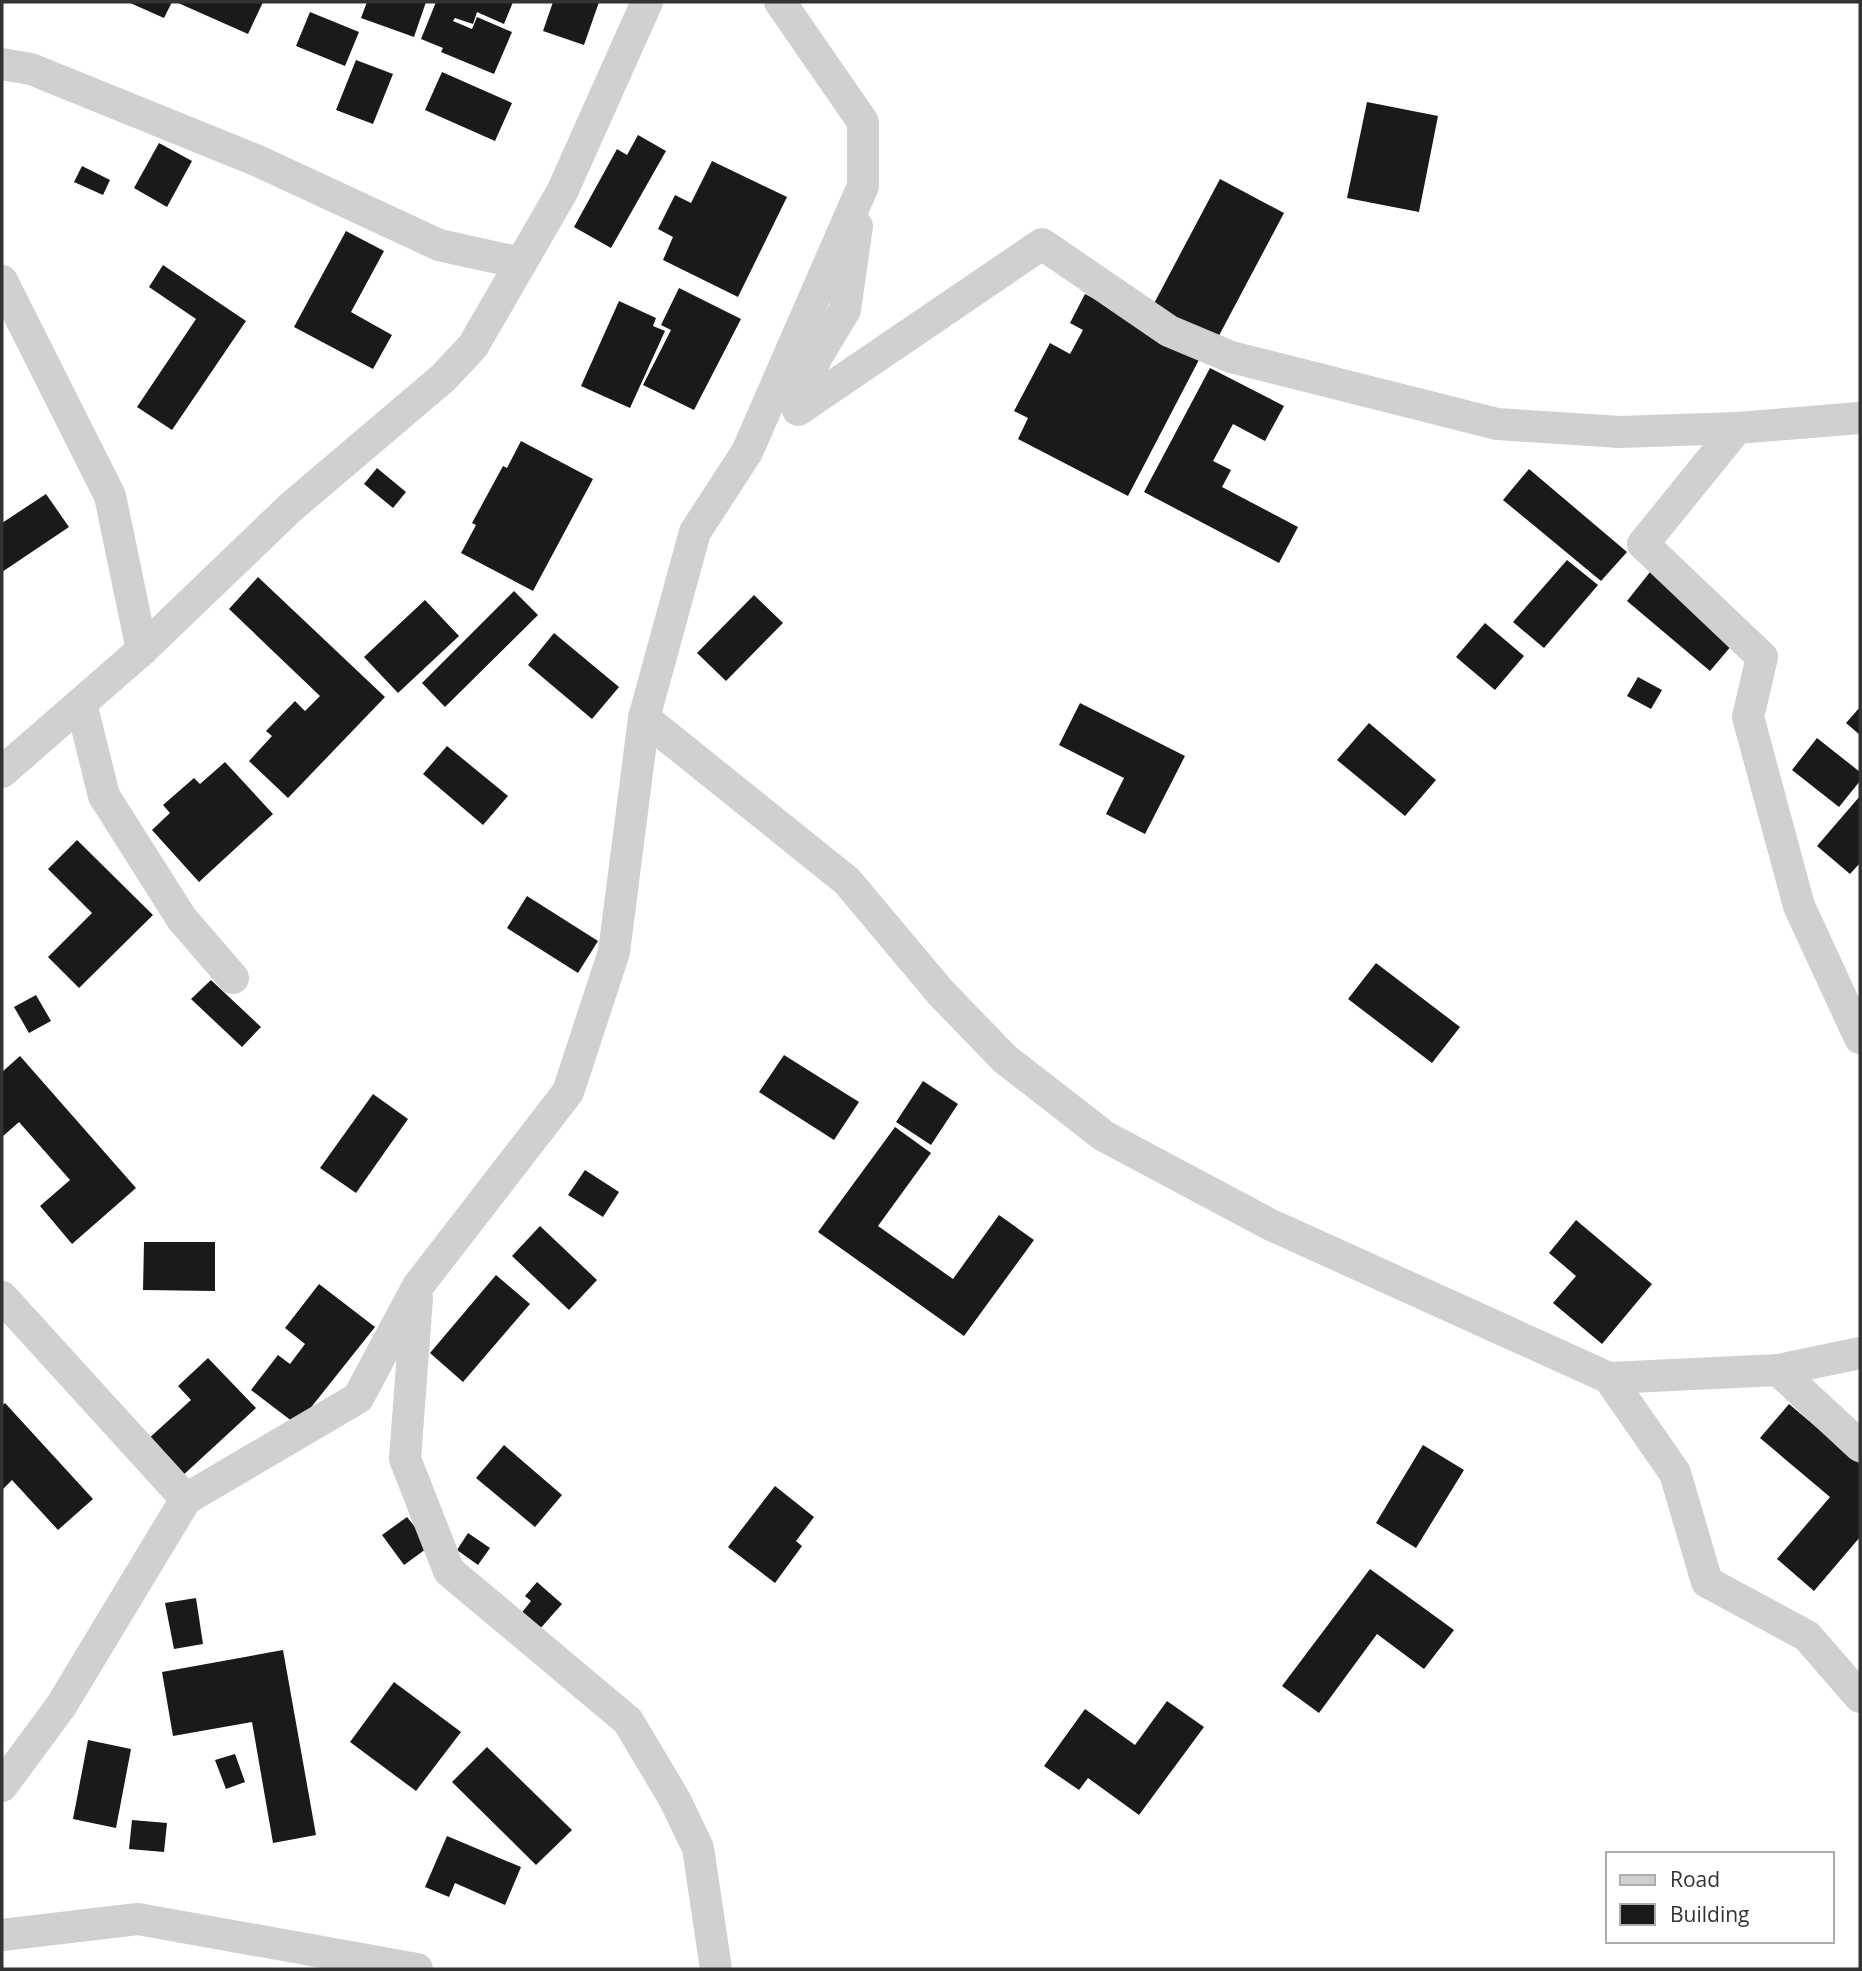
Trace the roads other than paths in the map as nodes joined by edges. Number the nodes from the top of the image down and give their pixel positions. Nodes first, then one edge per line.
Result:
1 (647, 2) edge
2 (780, 2) edge
3 (2, 64) edge
4 (863, 186) junction
5 (521, 263) junction
6 (2, 281) edge
7 (1860, 418) edge
8 (1737, 428) junction
9 (142, 650) junction
10 (81, 703) junction
11 (644, 718) junction
12 (2, 772) edge
13 (233, 978) dead end
14 (1860, 1038) edge
15 (418, 1286) junction
16 (7, 1314) edge
17 (1860, 1353) edge
18 (1778, 1370) junction
19 (1609, 1378) junction
20 (1860, 1446) edge
21 (186, 1499) junction
22 (1860, 1697) edge
23 (2, 1786) edge
24 (2, 1935) edge
25 (417, 1969) edge
26 (716, 1969) edge

1 - 5 street
2 - 4 street
3 - 5 street
4 - 8 street
4 - 11 street
5 - 9 street
6 - 9 street
7 - 8 street
8 - 14 street
9 - 10 street
10 - 12 street
10 - 13 street
11 - 15 street
11 - 19 street
15 - 21 street
15 - 26 street
16 - 21 street
17 - 18 street
18 - 19 street
18 - 20 street
19 - 22 street
21 - 23 street
24 - 25 street

